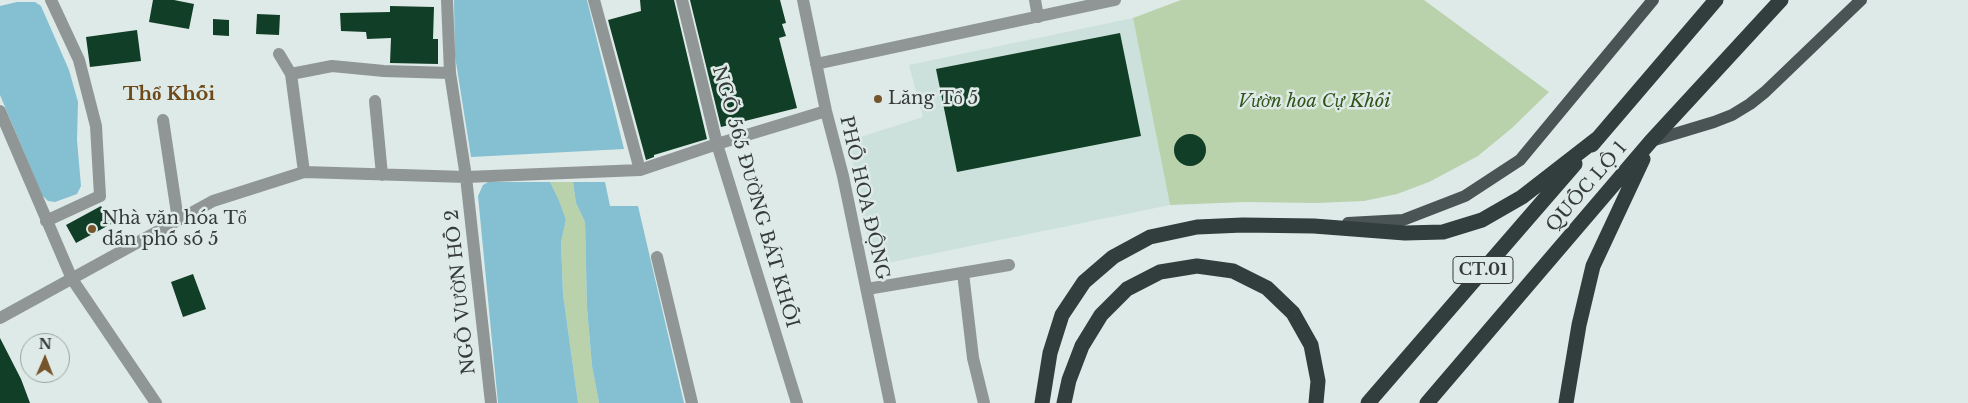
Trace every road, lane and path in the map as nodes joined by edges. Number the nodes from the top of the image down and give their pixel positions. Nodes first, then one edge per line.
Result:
1 (51, 0) edge
2 (446, 0) edge
3 (594, 0) edge
4 (682, 0) edge
5 (803, 0) edge
6 (1035, 0) edge
7 (1114, 0) edge
8 (1653, 0) edge
9 (1716, 0) edge
10 (1781, 0) edge
11 (1786, 0) edge
12 (1861, 0) edge
13 (1038, 16) junction
14 (1765, 18) junction
15 (279, 54) dead end
16 (816, 64) junction
17 (450, 73) junction
18 (291, 74) junction
19 (375, 101) dead end
20 (0, 111) edge
21 (826, 111) junction
22 (164, 120) dead end
23 (1598, 138) junction
24 (1651, 141) junction
25 (717, 144) junction
26 (640, 170) junction
27 (304, 172) junction
28 (382, 175) junction
29 (466, 177) junction
30 (178, 220) junction
31 (46, 221) junction
32 (1314, 226) junction
33 (657, 257) dead end
34 (1009, 265) dead end
35 (962, 273) junction
36 (72, 279) junction
37 (867, 289) junction
38 (0, 318) edge
39 (156, 403) edge
40 (491, 403) edge
41 (692, 403) edge
42 (797, 403) edge
43 (890, 403) edge
44 (984, 403) edge
45 (1042, 403) edge
46 (1064, 403) edge
47 (1316, 403) edge
48 (1368, 403) edge
49 (1427, 403) edge
50 (1566, 403) edge

1 - 31 street
2 - 17 street, NGÕ VƯỜN HỒ 2
3 - 26 street
4 - 25 street, NGÕ 565 ĐƯỜNG BÁT KHỐI
5 - 16 street, PHỐ HOA ĐỘNG
6 - 13 street
7 - 13 street
8 - 32 main road
9 - 23 highway, QUỐC LỘ 1 / CT.01
10 - 14 highway, QUỐC LỘ 1 / CT.01
11 - 14 highway
12 - 24 main road
13 - 16 street
14 - 24 highway, QUỐC LỘ 1 / CT.01
15 - 18 street
16 - 21 street, PHỐ HOA ĐỘNG
17 - 18 street
17 - 29 street, NGÕ VƯỜN HỒ 2
18 - 27 street
19 - 28 street
20 - 31 street
21 - 25 street
21 - 37 street, PHỐ HOA ĐỘNG
22 - 30 street
23 - 32 highway
23 - 48 highway, QUỐC LỘ 1 / CT.01
24 - 49 highway, QUỐC LỘ 1 / CT.01
24 - 50 highway
25 - 26 street
25 - 42 street, NGÕ 565 ĐƯỜNG BÁT KHỐI
26 - 29 street
27 - 28 street
27 - 30 street
28 - 29 street
29 - 40 street, NGÕ VƯỜN HỒ 2
30 - 36 street
31 - 36 street
32 - 45 highway
33 - 41 street
34 - 35 street
35 - 37 street
35 - 44 street
36 - 38 street
36 - 39 street
37 - 43 street, PHỐ HOA ĐỘNG
46 - 47 highway

